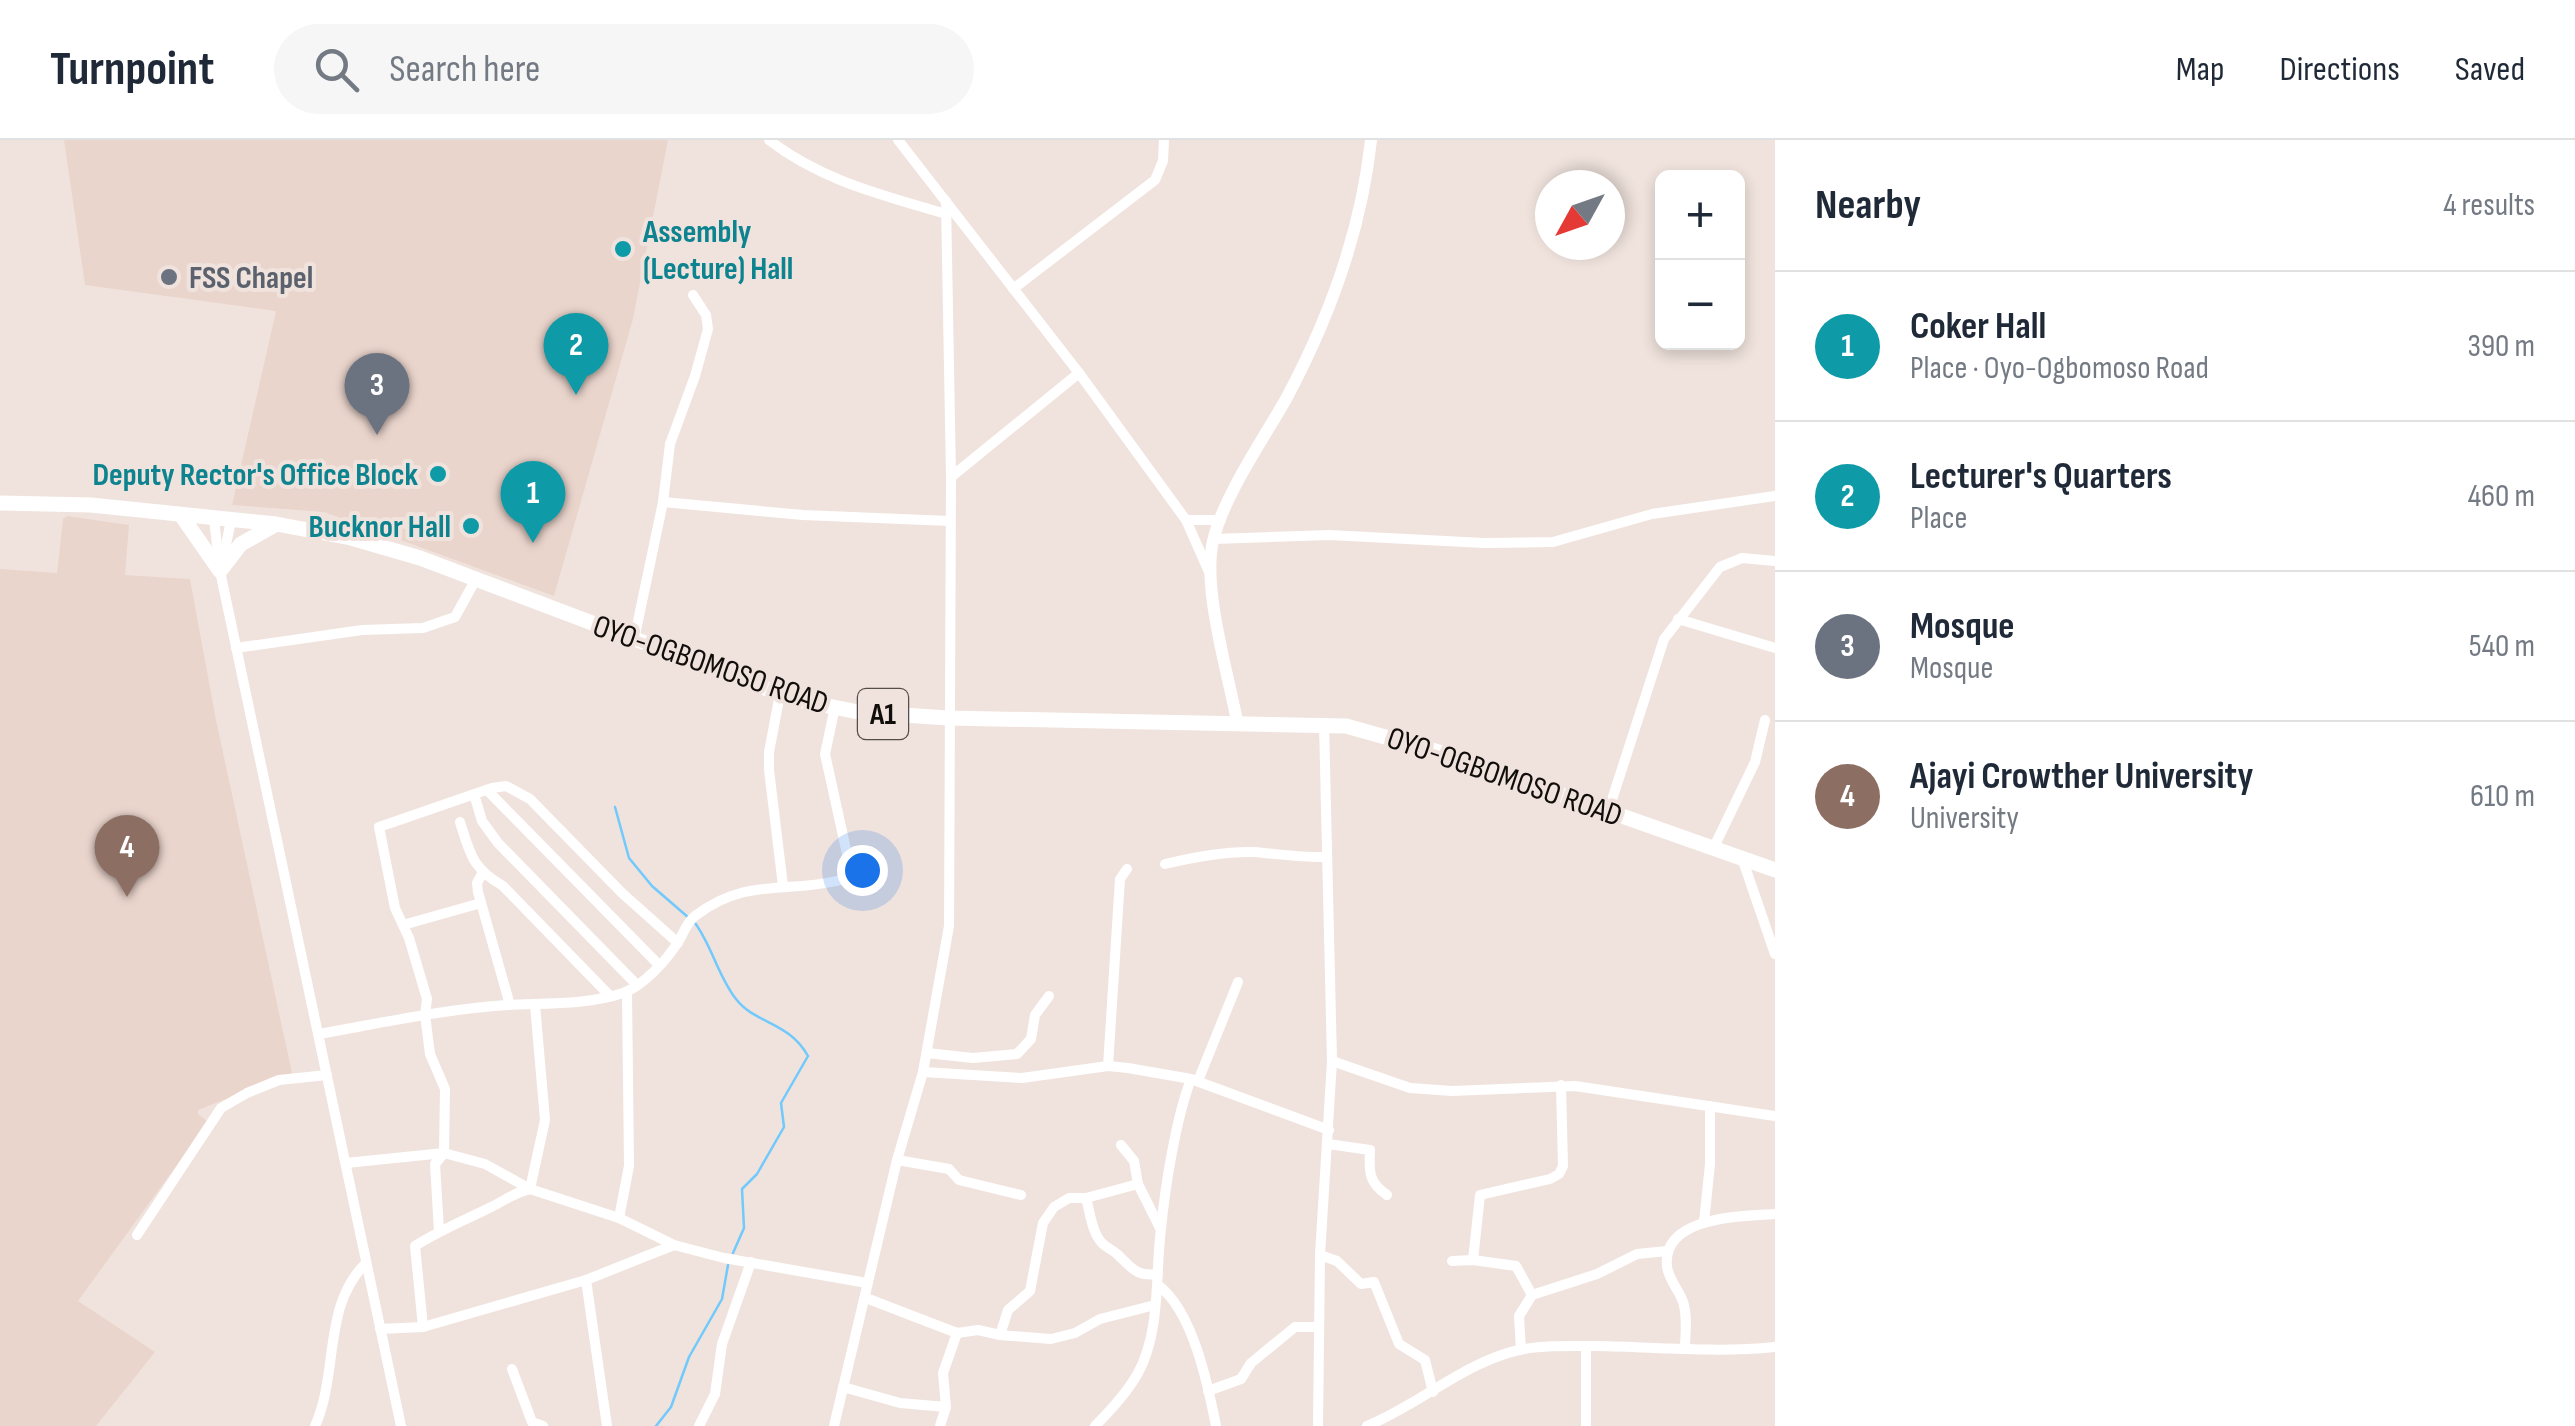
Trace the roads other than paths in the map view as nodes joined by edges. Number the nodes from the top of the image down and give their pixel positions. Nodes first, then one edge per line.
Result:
1 (769, 140) edge
2 (898, 140) edge
3 (1164, 140) edge
4 (1371, 140) edge
5 (946, 208) junction
6 (1013, 288) junction
7 (693, 295) dead end
8 (1078, 373) junction
9 (951, 477) junction
10 (1775, 496) edge
11 (663, 502) junction
12 (0, 503) edge
13 (181, 516) junction
14 (214, 519) junction
15 (231, 520) junction
16 (1186, 520) junction
17 (1221, 520) junction
18 (950, 521) junction
19 (276, 524) junction
20 (1213, 539) junction
21 (1775, 561) edge
22 (220, 564) junction
23 (1212, 579) junction
24 (476, 580) junction
25 (1678, 619) junction
26 (634, 640) junction
27 (236, 648) junction
28 (1775, 648) edge
29 (780, 694) junction
30 (835, 707) junction
31 (948, 718) junction
32 (1765, 720) dead end
33 (1237, 721) junction
34 (1324, 723) junction
35 (487, 790) junction
36 (474, 794) junction
37 (1608, 812) junction
38 (460, 822) dead end
39 (1714, 847) junction
40 (1327, 856) junction
41 (1742, 858) junction
42 (1165, 864) dead end
43 (1775, 868) edge
44 (1127, 869) dead end
45 (482, 874) junction
46 (783, 886) junction
47 (480, 903) junction
48 (402, 925) junction
49 (678, 943) junction
50 (1775, 954) edge
51 (658, 965) junction
52 (1238, 982) dead end
53 (632, 988) junction
54 (610, 996) junction
55 (1049, 996) dead end
56 (510, 1005) junction
57 (535, 1005) junction
58 (426, 1015) junction
59 (318, 1034) junction
60 (927, 1053) junction
61 (1332, 1061) junction
62 (1108, 1066) junction
63 (923, 1072) junction
64 (327, 1075) junction
65 (1194, 1080) junction
66 (1561, 1085) junction
67 (1710, 1106) junction
68 (1775, 1116) edge
69 (1329, 1130) junction
70 (1328, 1144) junction
71 (1121, 1145) dead end
72 (444, 1153) junction
73 (897, 1160) junction
74 (346, 1163) junction
75 (1138, 1184) junction
76 (530, 1189) junction
77 (1022, 1194) dead end
78 (1387, 1195) dead end
79 (1086, 1198) junction
80 (1775, 1214) edge
81 (619, 1218) junction
82 (1704, 1222) junction
83 (1160, 1229) junction
84 (439, 1230) junction
85 (136, 1235) dead end
86 (674, 1244) junction
87 (1667, 1251) junction
88 (1320, 1255) junction
89 (1472, 1260) junction
90 (1452, 1261) dead end
91 (751, 1262) junction
92 (366, 1263) junction
93 (586, 1280) junction
94 (1158, 1280) junction
95 (867, 1283) junction
96 (1532, 1295) junction
97 (866, 1298) junction
98 (1154, 1305) junction
99 (423, 1327) junction
100 (1318, 1327) junction
101 (380, 1329) junction
102 (957, 1333) junction
103 (1000, 1335) junction
104 (1586, 1346) junction
105 (1775, 1347) edge
106 (1522, 1350) junction
107 (1685, 1350) junction
108 (512, 1369) dead end
109 (843, 1387) junction
110 (1208, 1391) junction
111 (1433, 1392) junction
112 (946, 1406) junction
113 (314, 1426) edge
114 (401, 1426) edge
115 (543, 1426) edge
116 (608, 1426) edge
117 (699, 1426) edge
118 (834, 1426) edge
119 (940, 1426) edge
120 (1094, 1426) edge
121 (1216, 1426) edge
122 (1318, 1426) edge
123 (1368, 1426) edge
124 (1586, 1426) edge

1 - 5 street
2 - 5 street
3 - 6 street
4 - 17 main road
5 - 6 street
5 - 9 street
6 - 8 street
7 - 11 street
8 - 9 street
8 - 16 street
9 - 18 street
10 - 20 street
11 - 18 street
11 - 26 street
12 - 13 highway, OYO-OGBOMOSO ROAD / A1
13 - 14 highway, OYO-OGBOMOSO ROAD / A1
13 - 22 highway
14 - 15 highway, OYO-OGBOMOSO ROAD / A1
14 - 22 street
15 - 19 highway, OYO-OGBOMOSO ROAD / A1
15 - 22 street
16 - 17 street
16 - 23 street
17 - 20 main road
18 - 31 street
19 - 22 highway
19 - 24 highway, OYO-OGBOMOSO ROAD / A1
20 - 23 main road
21 - 25 street
22 - 27 street
23 - 33 main road
24 - 26 highway, OYO-OGBOMOSO ROAD / A1
24 - 27 street
25 - 28 street
25 - 37 street
26 - 29 highway, OYO-OGBOMOSO ROAD / A1
27 - 59 street
29 - 30 highway, OYO-OGBOMOSO ROAD / A1
29 - 46 street
30 - 31 highway, OYO-OGBOMOSO ROAD / A1
30 - 46 street
31 - 33 highway, OYO-OGBOMOSO ROAD / A1
31 - 60 street
32 - 39 street
33 - 34 highway, OYO-OGBOMOSO ROAD / A1
34 - 37 highway, OYO-OGBOMOSO ROAD / A1
34 - 40 street
35 - 36 street
35 - 49 street
35 - 51 street
36 - 48 street
36 - 53 street
37 - 39 highway, OYO-OGBOMOSO ROAD / A1
38 - 45 street
39 - 41 highway, OYO-OGBOMOSO ROAD / A1
40 - 42 street
40 - 61 street
41 - 43 highway, OYO-OGBOMOSO ROAD / A1
41 - 50 street
44 - 62 street
45 - 47 street
45 - 54 street
46 - 49 street
47 - 48 street
47 - 56 street
48 - 58 street
49 - 51 street
51 - 53 street
52 - 65 street
53 - 54 street
53 - 81 street
54 - 57 street
55 - 60 street
56 - 57 street
56 - 58 street
57 - 76 street
58 - 59 street
58 - 72 street
59 - 64 street
60 - 63 street
61 - 66 street
61 - 69 street
62 - 63 street
62 - 65 street
63 - 73 street
64 - 74 street
64 - 85 street
65 - 69 street
65 - 83 street
66 - 67 street
66 - 89 street
67 - 68 street
67 - 82 street
69 - 70 street
70 - 78 street
70 - 88 street
71 - 75 street
72 - 74 street
72 - 76 street
72 - 84 street
73 - 77 street
73 - 95 street
74 - 92 street
75 - 79 street
75 - 83 street
76 - 81 street
76 - 84 street
79 - 94 street
79 - 103 street
80 - 82 street
81 - 86 street
82 - 87 street
83 - 94 street
84 - 99 street
86 - 91 street
86 - 93 street
87 - 96 street
87 - 107 street
88 - 100 street
88 - 111 street
89 - 90 street
89 - 96 street
91 - 95 street
91 - 117 street
92 - 101 street
92 - 113 street
93 - 99 street
93 - 116 street
94 - 98 street
94 - 110 street
95 - 97 street
96 - 106 street
97 - 102 street
97 - 109 street
98 - 103 street
98 - 120 street
99 - 101 street
100 - 110 street
100 - 122 street
101 - 114 street
102 - 103 street
102 - 112 street
104 - 106 street
104 - 107 street
104 - 124 street
105 - 107 street
106 - 111 street
108 - 115 street
109 - 112 street
109 - 118 street
110 - 121 street
111 - 123 street
112 - 119 street

